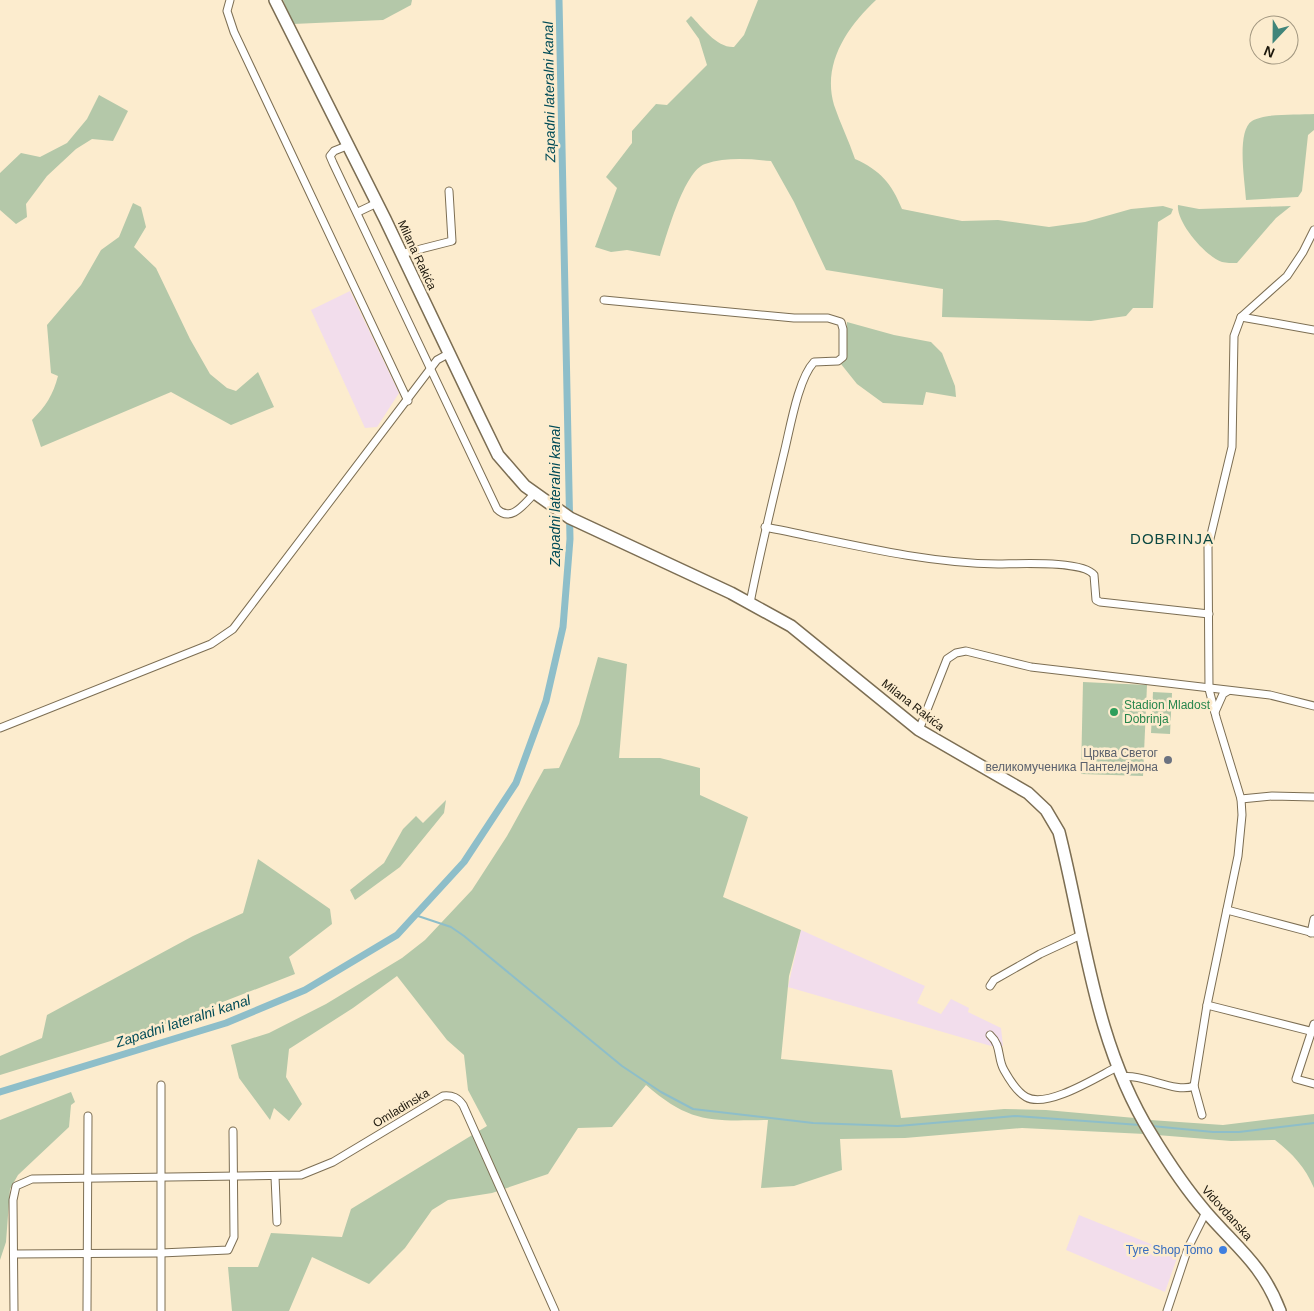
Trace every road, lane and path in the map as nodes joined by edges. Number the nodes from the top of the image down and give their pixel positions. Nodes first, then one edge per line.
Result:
1 (230, 0) edge
2 (275, 0) edge
3 (348, 145) junction
4 (449, 192) dead end
5 (377, 204) junction
6 (358, 212) junction
7 (1314, 230) edge
8 (402, 254) junction
9 (604, 300) dead end
10 (1241, 317) junction
11 (1314, 330) edge
12 (448, 354) junction
13 (432, 370) junction
14 (408, 401) junction
15 (534, 494) junction
16 (765, 527) junction
17 (750, 603) junction
18 (1209, 614) junction
19 (1209, 689) junction
20 (1228, 691) junction
21 (1314, 706) edge
22 (1214, 712) junction
23 (0, 728) edge
24 (919, 730) junction
25 (1314, 797) edge
26 (1241, 799) junction
27 (1227, 910) junction
28 (1314, 920) edge
29 (1313, 933) edge
30 (1081, 935) junction
31 (990, 986) dead end
32 (1207, 1004) junction
33 (1313, 1029) edge
34 (990, 1035) dead end
35 (1119, 1072) junction
36 (1314, 1084) edge
37 (162, 1085) dead end
38 (1194, 1086) junction
39 (1202, 1115) dead end
40 (88, 1116) dead end
41 (1141, 1116) joint
42 (234, 1132) dead end
43 (87, 1177) junction
44 (161, 1177) junction
45 (233, 1177) junction
46 (276, 1177) junction
47 (1206, 1212) junction
48 (277, 1222) dead end
49 (161, 1253) junction
50 (14, 1254) junction
51 (86, 1254) junction
52 (14, 1311) edge
53 (87, 1311) edge
54 (161, 1311) edge
55 (555, 1311) edge
56 (1167, 1311) edge
57 (1280, 1311) edge

1 - 14 street
2 - 3 main road, Milana Rakića
3 - 5 main road, Milana Rakića
3 - 6 street
4 - 8 street
5 - 6 street
5 - 8 main road, Milana Rakića
6 - 13 street
7 - 10 street
8 - 12 main road, Milana Rakića
9 - 16 street
10 - 11 street
10 - 18 street
12 - 13 street
12 - 15 main road, Milana Rakića
13 - 14 street
13 - 15 street
14 - 23 street
15 - 17 main road, Milana Rakića
16 - 17 street
16 - 18 street
17 - 24 main road, Milana Rakića
18 - 19 street
19 - 20 street
19 - 22 street
19 - 24 street
20 - 21 street
20 - 22 street
22 - 26 street
24 - 30 main road, Milana Rakića
25 - 26 street
26 - 27 street
27 - 29 street
27 - 32 street
28 - 29 street
30 - 31 street
30 - 35 main road, Milana Rakića
32 - 33 street
32 - 38 street
33 - 36 street
34 - 35 street
35 - 38 street
35 - 41 main road, Milana Rakića
37 - 44 street
38 - 39 street
40 - 43 street
41 - 47 main road, Vidovdanska
42 - 45 street
43 - 44 street, Omladinska
43 - 50 street, Omladinska
43 - 51 street
44 - 45 street, Omladinska
44 - 49 street
45 - 46 street, Omladinska
45 - 49 street
46 - 48 street
46 - 55 street, Omladinska
47 - 56 street
47 - 57 main road, Vidovdanska
49 - 51 street
49 - 54 street
50 - 51 street
50 - 52 street
51 - 53 street

